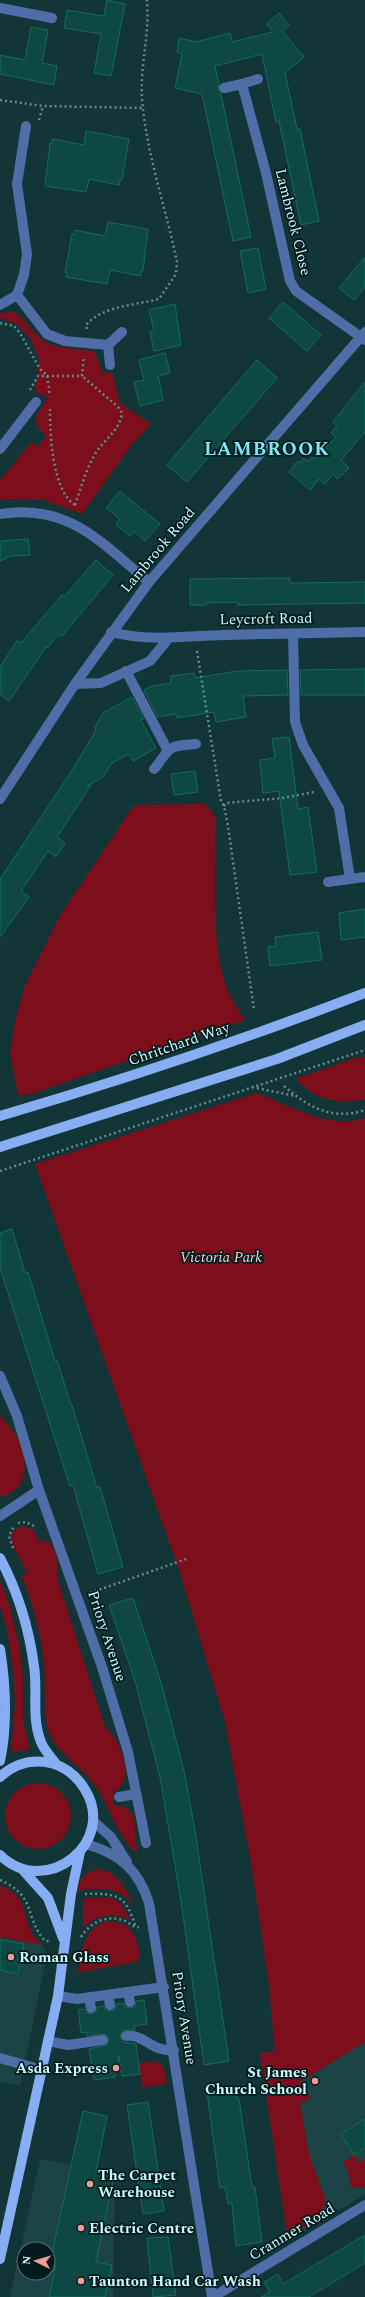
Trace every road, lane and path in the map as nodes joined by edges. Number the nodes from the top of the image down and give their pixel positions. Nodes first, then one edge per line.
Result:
1 (147, 0) edge
2 (0, 8) edge
3 (52, 18) dead end
4 (258, 79) dead end
5 (242, 84) junction
6 (224, 88) dead end
7 (0, 100) edge
8 (144, 108) junction
9 (26, 126) dead end
10 (17, 295) junction
11 (0, 305) edge
12 (122, 332) dead end
13 (364, 337) edge
14 (87, 344) junction
15 (108, 345) junction
16 (110, 365) dead end
17 (82, 376) junction
18 (36, 402) joint
19 (0, 450) edge
20 (0, 514) edge
21 (70, 523) junction
22 (150, 582) junction
23 (111, 632) junction
24 (365, 632) edge
25 (293, 634) junction
26 (195, 636) junction
27 (168, 639) junction
28 (126, 671) junction
29 (75, 684) junction
30 (196, 744) dead end
31 (168, 750) junction
32 (154, 769) dead end
33 (328, 788) junction
34 (0, 799) edge
35 (224, 806) junction
36 (365, 877) edge
37 (350, 879) junction
38 (328, 882) dead end
39 (365, 993) edge
40 (254, 1010) dead end
41 (365, 1025) edge
42 (365, 1050) edge
43 (284, 1086) dead end
44 (251, 1087) junction
45 (296, 1096) junction
46 (365, 1110) edge
47 (0, 1116) edge
48 (0, 1147) edge
49 (0, 1171) edge
50 (0, 1376) edge
51 (39, 1490) junction
52 (0, 1516) edge
53 (39, 1530) dead end
54 (15, 1553) dead end
55 (0, 1558) edge
56 (189, 1558) dead end
57 (78, 1597) junction
58 (0, 1649) edge
59 (0, 1761) edge
60 (56, 1764) junction
61 (0, 1777) edge
62 (136, 1794) junction
63 (119, 1797) dead end
64 (93, 1821) junction
65 (146, 1843) dead end
66 (83, 1848) junction
67 (2, 1858) edge
68 (130, 1867) junction
69 (22, 1869) junction
70 (0, 1880) edge
71 (71, 1894) junction
72 (48, 1898) junction
73 (29, 1907) junction
74 (154, 1925) junction
75 (136, 1928) junction
76 (80, 1940) dead end
77 (64, 1942) junction
78 (164, 1987) junction
79 (108, 1994) junction
80 (58, 1996) junction
81 (89, 1997) junction
82 (110, 2005) dead end
83 (91, 2008) dead end
84 (131, 2032) dead end
85 (97, 2037) dead end
86 (48, 2041) junction
87 (174, 2050) junction
88 (0, 2058) edge
89 (42, 2070) junction
90 (365, 2205) edge
91 (0, 2259) edge
92 (213, 2297) edge

1 - 8 path
2 - 3 street
4 - 5 street
5 - 6 street
5 - 13 street, Lambrook Close
7 - 8 path
8 - 14 path
9 - 10 street
10 - 11 street
10 - 14 street
12 - 15 street
13 - 22 street, Lambrook Road
14 - 15 street
14 - 17 path
15 - 16 street
17 - 18 path
17 - 21 path
18 - 19 street
20 - 21 street
21 - 22 street
22 - 23 street, Lambrook Road
23 - 27 street, Leycroft Road
23 - 29 street, Lambrook Road
24 - 25 street, Leycroft Road
25 - 26 street, Leycroft Road
25 - 33 street
26 - 27 street, Leycroft Road
26 - 35 path
27 - 28 street
28 - 29 street
28 - 31 street
29 - 34 street, Lambrook Road
30 - 31 street
31 - 32 street
33 - 35 path
33 - 37 street
35 - 40 path
36 - 37 street
37 - 38 street
39 - 47 main road, Chritchard Way
41 - 48 main road
42 - 44 path
43 - 45 path
44 - 45 path
44 - 49 path
45 - 46 path
50 - 51 street, Priory Avenue
51 - 52 street
51 - 57 street, Priory Avenue
53 - 54 path
55 - 60 main road
56 - 57 path
57 - 62 street, Priory Avenue
58 - 59 main road
60 - 61 main road
60 - 64 main road
62 - 63 street
62 - 65 street, Priory Avenue
64 - 66 main road
64 - 68 street, Priory Avenue
66 - 68 street, Priory Avenue
66 - 69 main road
66 - 71 main road
67 - 69 main road
68 - 74 street, Priory Avenue
69 - 72 main road
70 - 73 path
71 - 75 path
71 - 77 main road
72 - 73 path
72 - 77 main road
73 - 77 path
74 - 75 path
74 - 78 street, Priory Avenue
75 - 76 path
77 - 80 main road
78 - 79 street
78 - 87 street, Priory Avenue
79 - 81 street
79 - 82 street
80 - 81 street
80 - 86 main road
81 - 83 street
84 - 87 street
85 - 86 street
86 - 89 main road
87 - 92 street, Priory Avenue
88 - 89 street
89 - 91 main road
90 - 92 street, Cranmer Road

